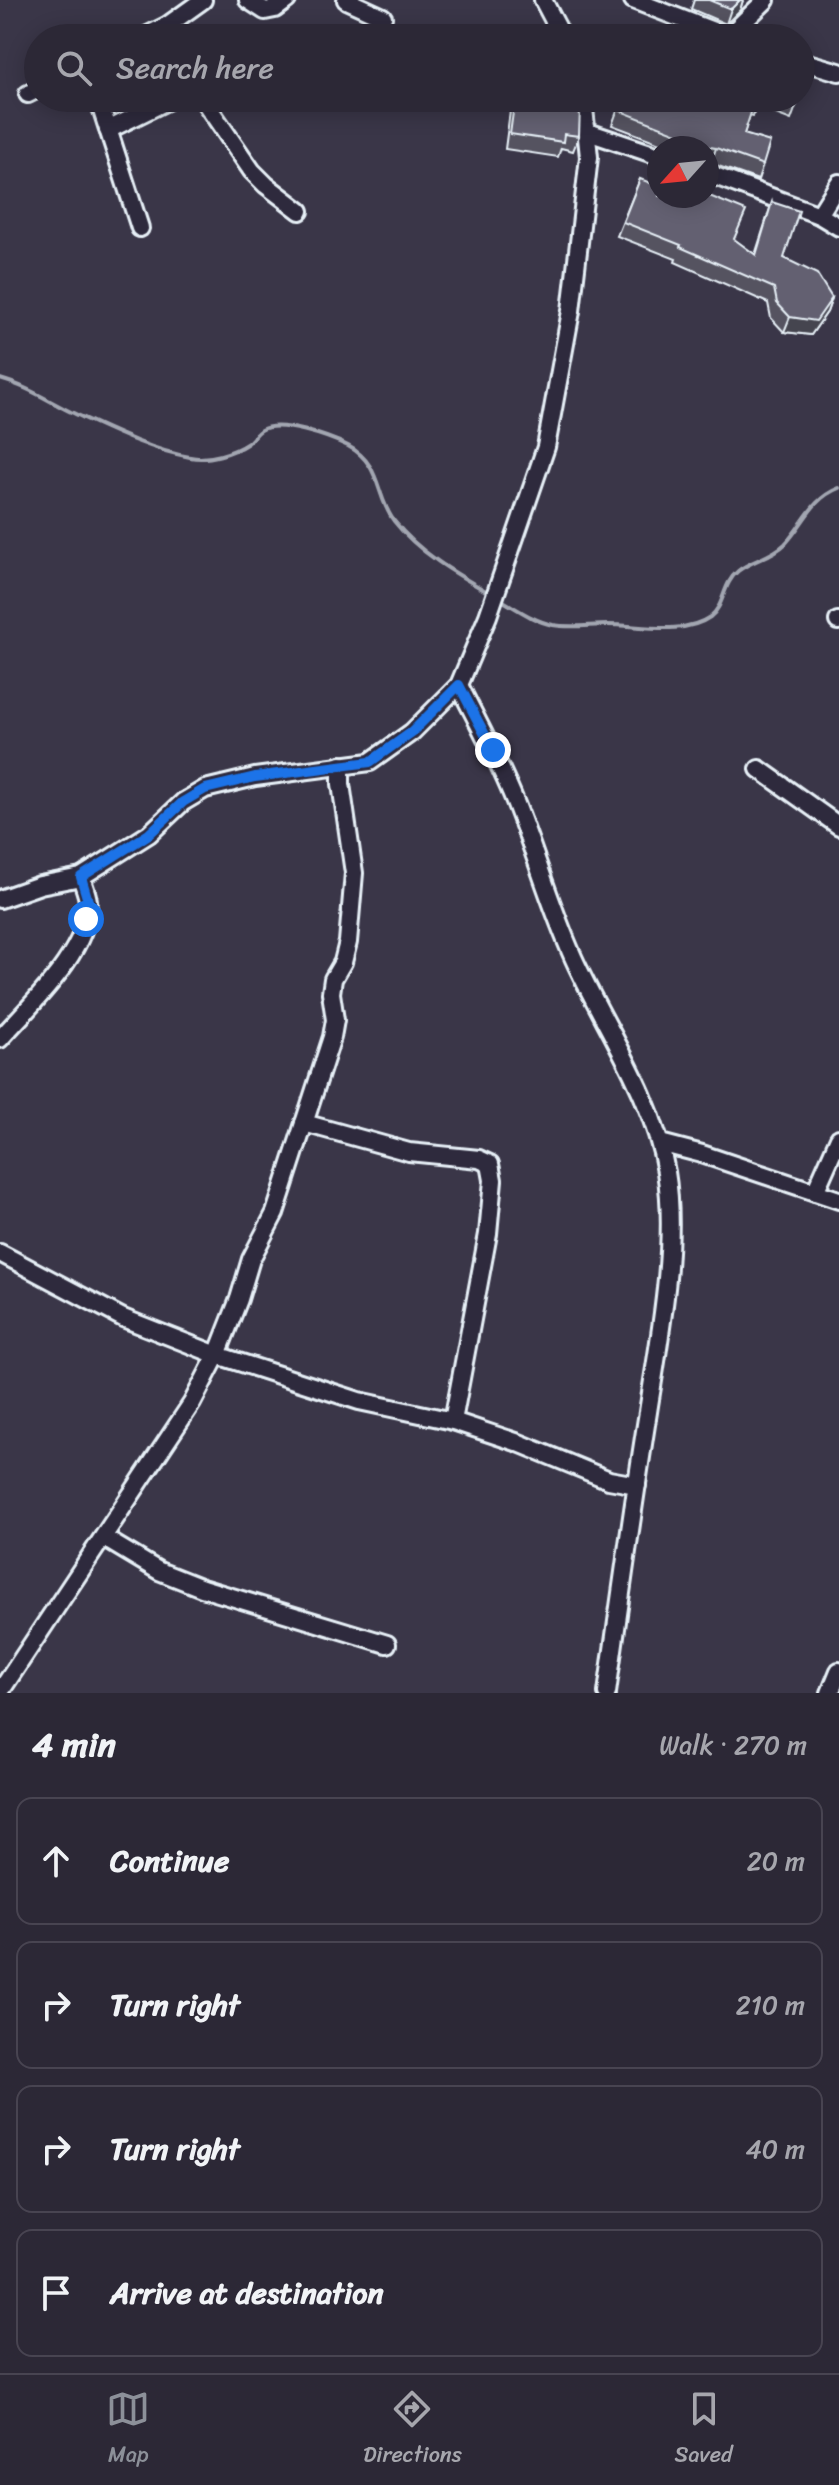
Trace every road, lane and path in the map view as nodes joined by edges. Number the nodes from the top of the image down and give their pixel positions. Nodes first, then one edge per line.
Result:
1 (203, 0) edge
2 (248, 0) edge
3 (287, 0) edge
4 (346, 0) edge
5 (543, 0) edge
6 (633, 0) edge
7 (766, 0) edge
8 (383, 17) dead end
9 (169, 24) edge
10 (556, 24) edge
11 (694, 24) edge
12 (743, 24) edge
13 (815, 65) edge
14 (839, 72) edge
15 (102, 112) edge
16 (145, 112) edge
17 (212, 112) edge
18 (585, 112) edge
19 (108, 130) junction
20 (588, 132) junction
21 (647, 152) edge
22 (719, 178) edge
23 (839, 183) edge
24 (300, 211) dead end
25 (819, 215) junction
26 (839, 227) edge
27 (140, 228) dead end
28 (459, 685) junction
29 (341, 765) junction
30 (759, 769) dead end
31 (839, 826) edge
32 (81, 877) junction
33 (0, 899) edge
34 (0, 1039) edge
35 (304, 1123) junction
36 (839, 1138) edge
37 (660, 1143) junction
38 (815, 1192) junction
39 (839, 1200) edge
40 (0, 1253) edge
41 (217, 1355) junction
42 (453, 1421) junction
43 (637, 1485) junction
44 (104, 1538) junction
45 (387, 1644) dead end
46 (839, 1671) edge
47 (0, 1692) edge
48 (607, 1693) edge
49 (830, 1693) edge

1 - 9 street
2 - 3 street
4 - 8 street
5 - 10 street
6 - 11 street
7 - 12 street
13 - 14 street
15 - 19 street
16 - 19 street
17 - 24 street
18 - 20 street
19 - 27 street
20 - 21 street
20 - 28 street
22 - 25 street
23 - 25 street
25 - 26 street
28 - 29 street
28 - 37 street
29 - 32 street
29 - 35 street
30 - 31 street
32 - 33 street
32 - 34 street
35 - 41 street
35 - 42 street
36 - 38 street
37 - 38 street
37 - 43 street
38 - 39 street
40 - 41 street
41 - 42 street
41 - 44 street
42 - 43 street
43 - 48 street
44 - 45 street
44 - 47 street
46 - 49 street

